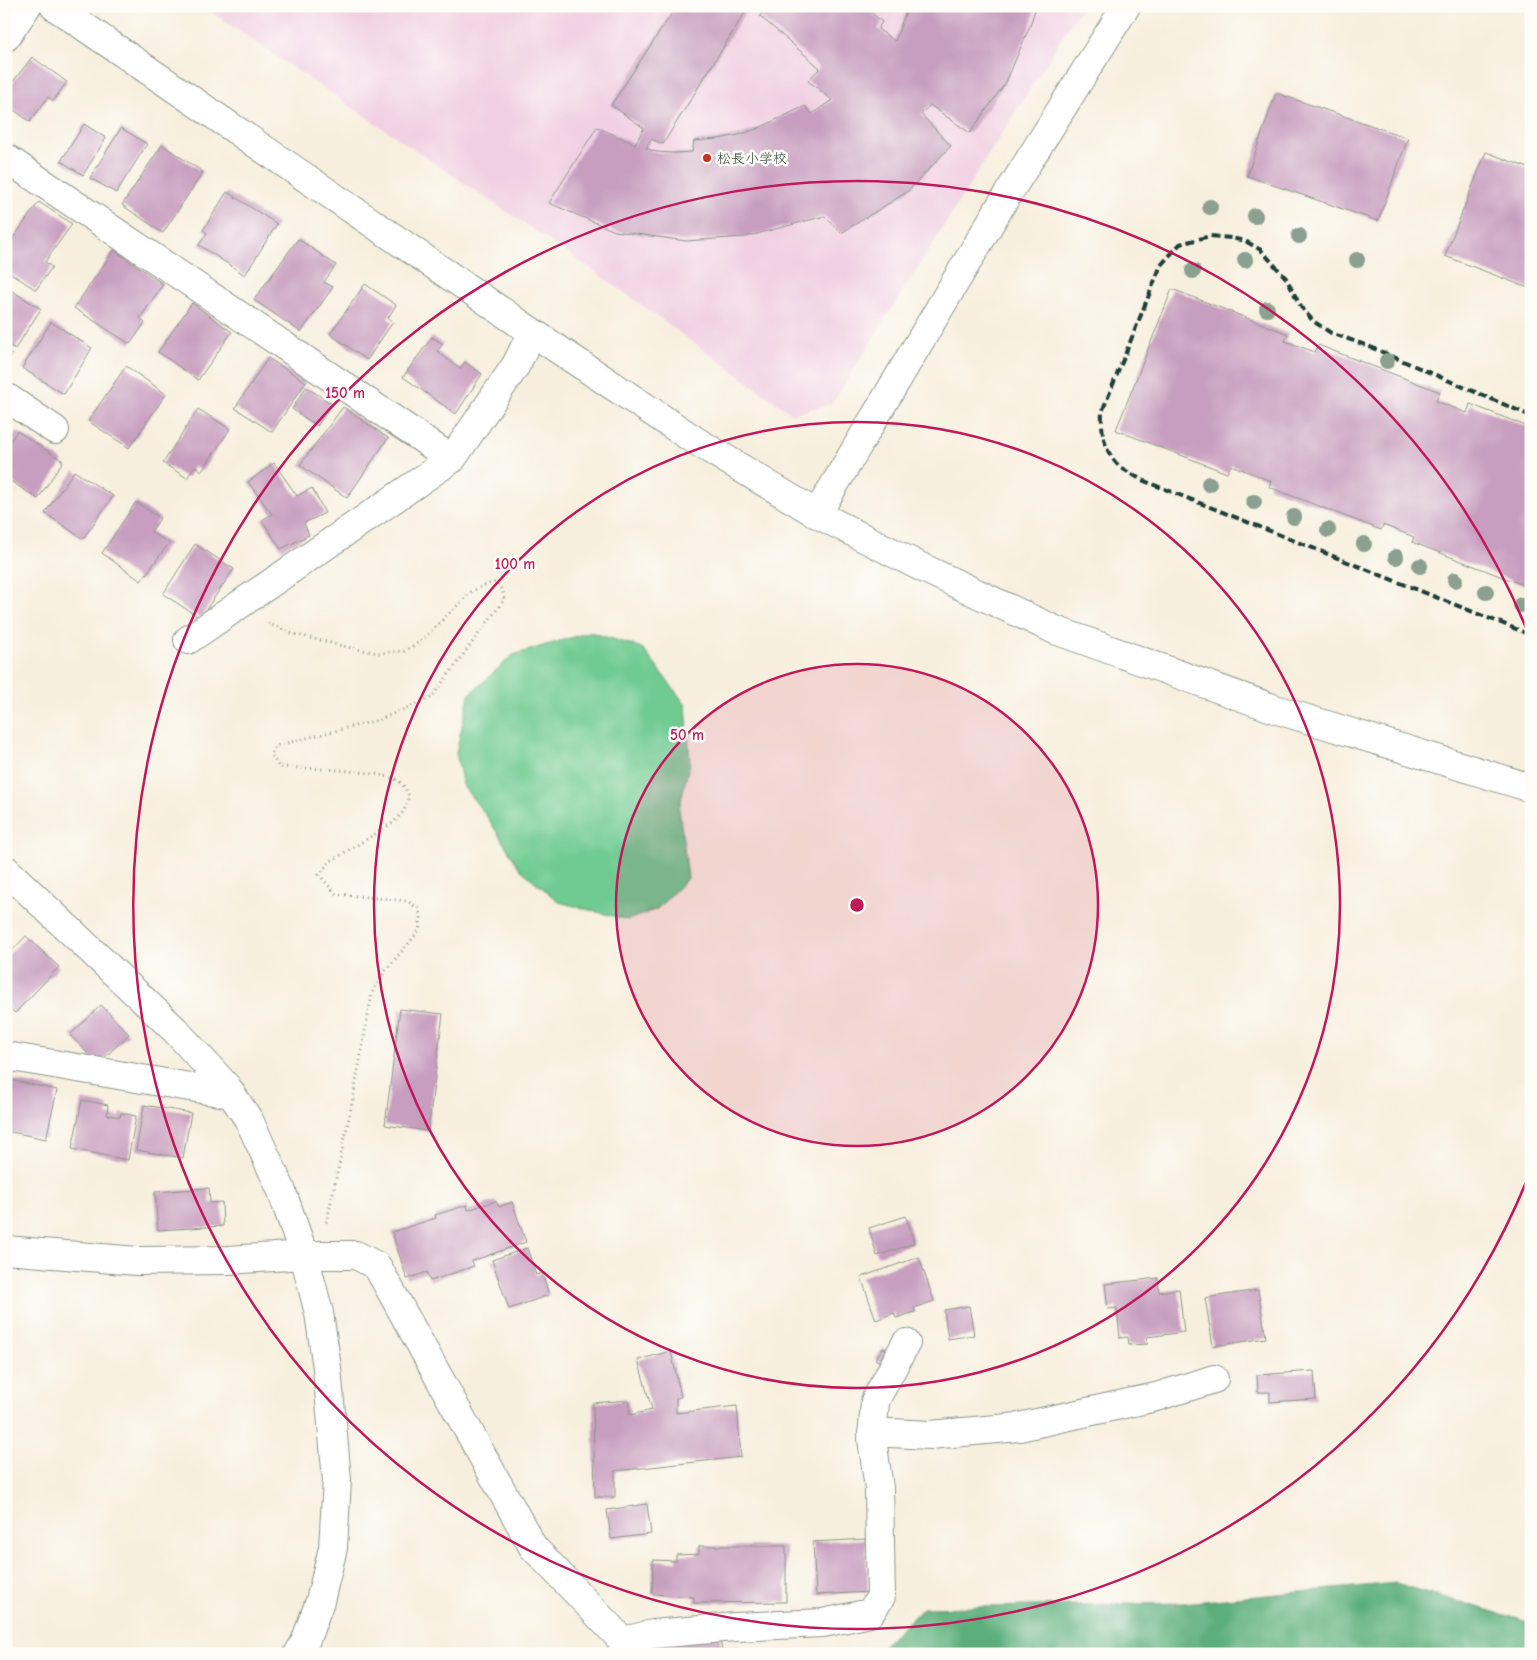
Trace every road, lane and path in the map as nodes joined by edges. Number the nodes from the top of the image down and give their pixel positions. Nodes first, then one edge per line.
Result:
1 (27, 6) edge
2 (54, 6) edge
3 (1126, 6) edge
4 (6, 37) edge
5 (6, 158) edge
6 (532, 332) junction
7 (6, 397) edge
8 (55, 430) dead end
9 (452, 459) junction
10 (817, 514) junction
11 (248, 600) junction
12 (188, 640) dead end
13 (1531, 788) edge
14 (6, 870) edge
15 (6, 1056) edge
16 (231, 1094) junction
17 (6, 1250) edge
18 (304, 1255) junction
19 (906, 1343) dead end
20 (1214, 1379) dead end
21 (872, 1432) junction
22 (623, 1648) edge
23 (298, 1654) edge

1 - 4 street
2 - 6 street
3 - 10 street
5 - 9 street
6 - 9 street
6 - 10 street
7 - 8 street
9 - 11 street
10 - 13 street
11 - 12 street
11 - 18 path
14 - 16 street
15 - 16 street
16 - 18 street
17 - 18 street
18 - 22 street
18 - 23 street
19 - 21 street
20 - 21 street
21 - 22 street

